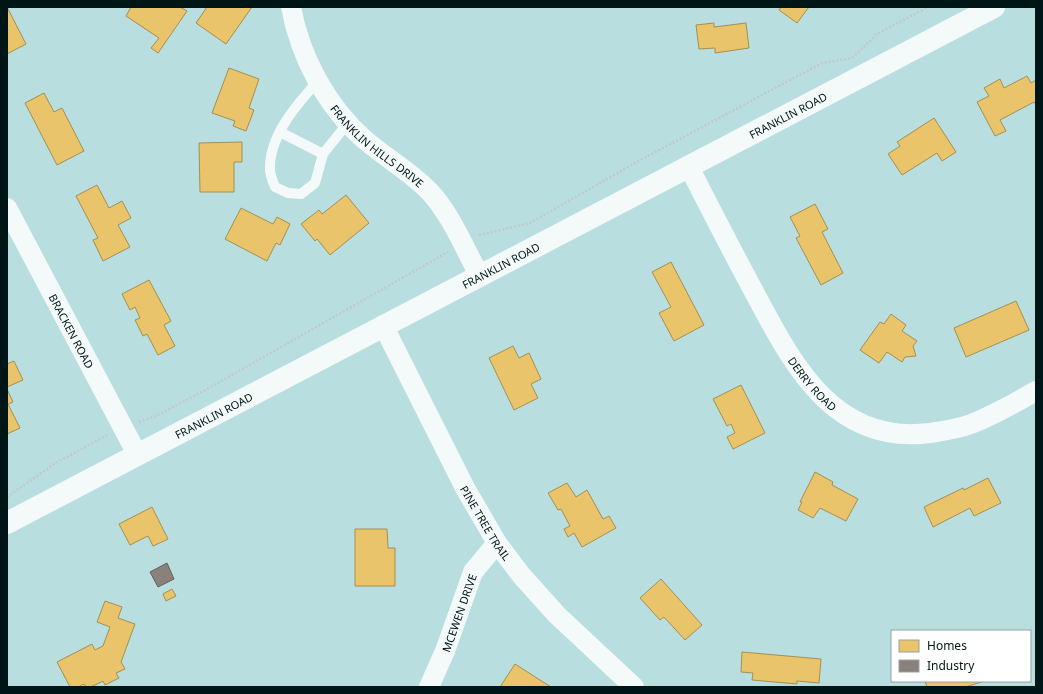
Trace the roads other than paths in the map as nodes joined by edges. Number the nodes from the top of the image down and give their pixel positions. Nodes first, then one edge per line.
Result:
1 (291, 7) edge
2 (994, 7) edge
3 (318, 81) junction
4 (347, 124) junction
5 (280, 132) junction
6 (322, 154) junction
7 (689, 167) junction
8 (7, 208) edge
9 (480, 275) junction
10 (383, 325) junction
11 (1036, 391) edge
12 (137, 454) junction
13 (7, 523) edge
14 (497, 543) junction
15 (428, 687) edge
16 (634, 687) edge

1 - 3 street, FRANKLIN HILLS DRIVE
2 - 7 street, FRANKLIN ROAD
3 - 4 street, FRANKLIN HILLS DRIVE
3 - 5 lane
4 - 6 lane
4 - 9 street, FRANKLIN HILLS DRIVE
5 - 6 lane
5 - 6 lane
7 - 9 street, FRANKLIN ROAD
7 - 11 street, DERRY ROAD
8 - 12 street, BRACKEN ROAD
9 - 10 street, FRANKLIN ROAD
10 - 12 street, FRANKLIN ROAD
10 - 14 street, PINE TREE TRAIL
12 - 13 street, FRANKLIN ROAD
14 - 15 street, MCEWEN DRIVE
14 - 16 street, PINE TREE TRAIL

